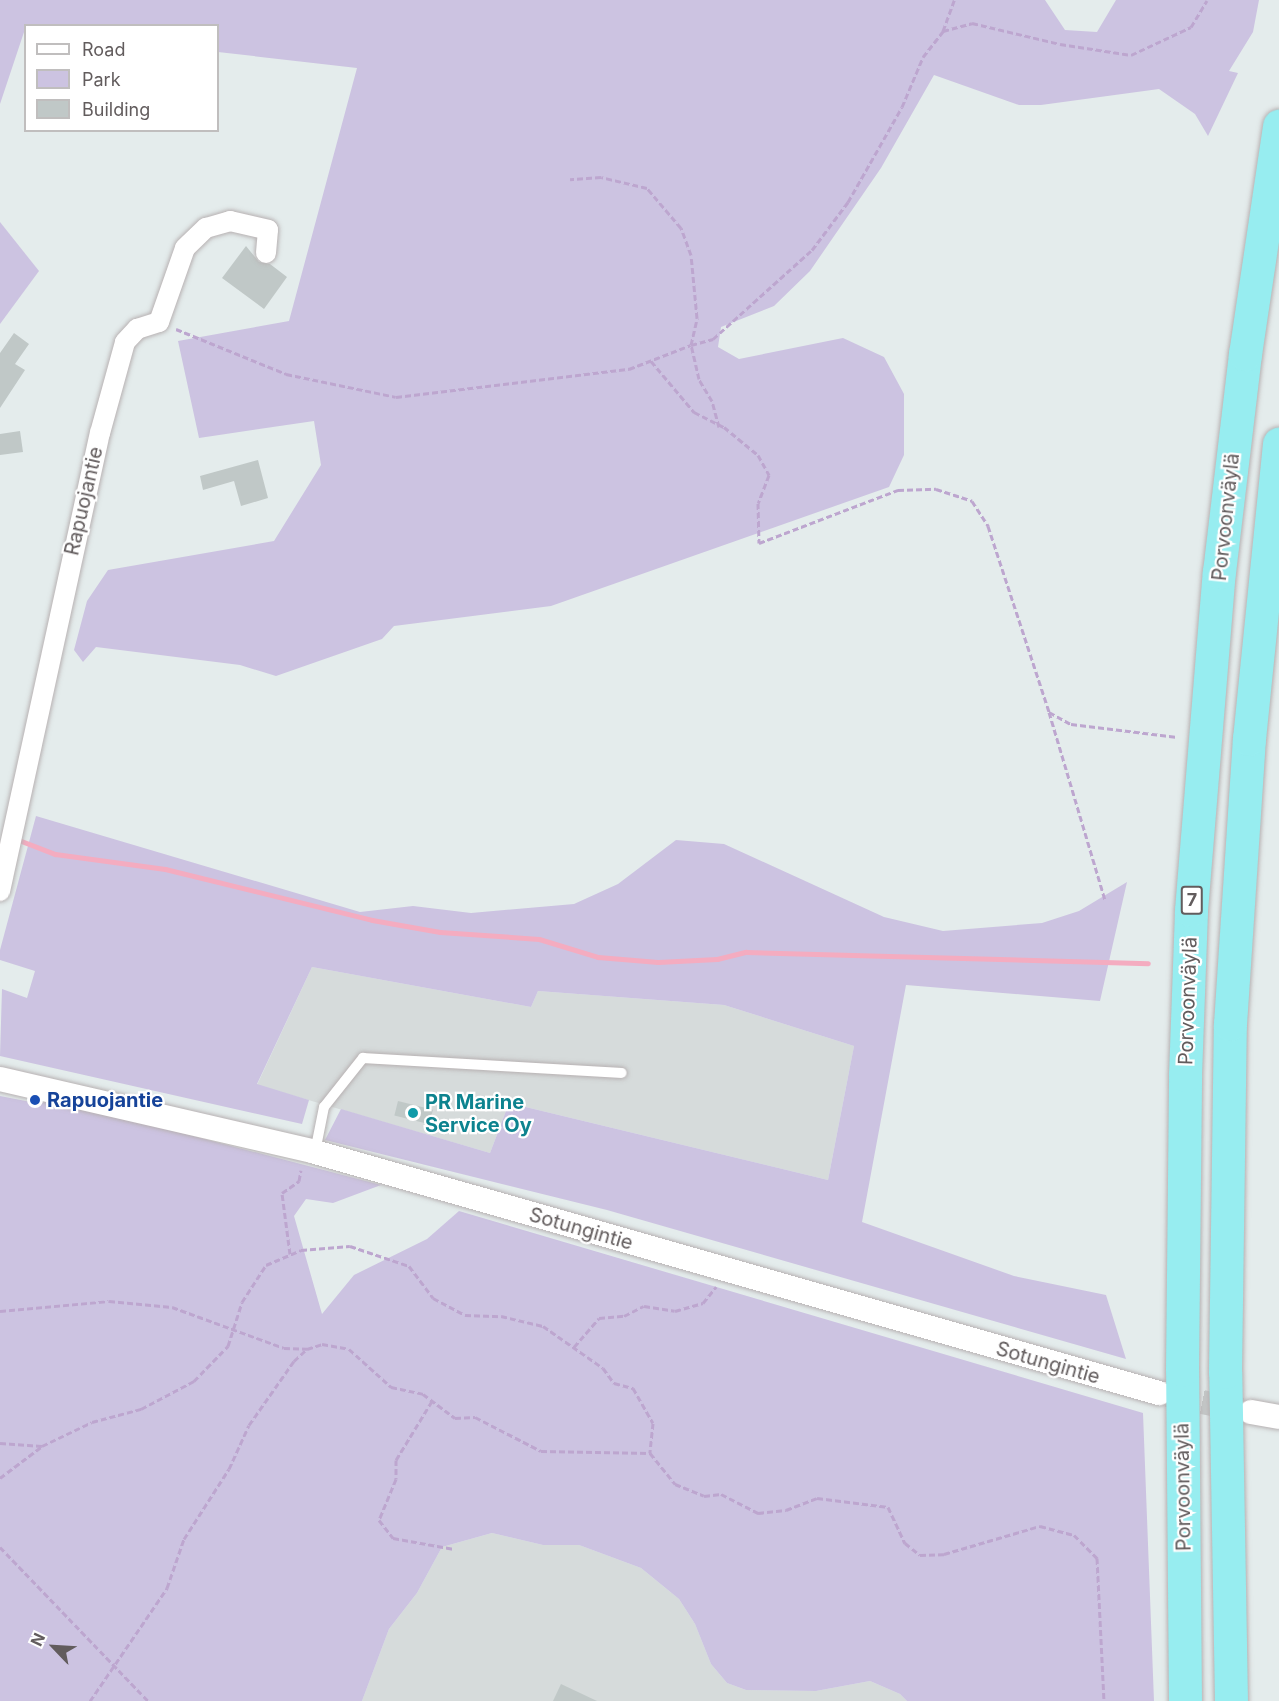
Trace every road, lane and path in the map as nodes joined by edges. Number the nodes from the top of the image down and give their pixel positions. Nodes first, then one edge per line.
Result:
1 (954, 0) edge
2 (1207, 0) edge
3 (943, 31) junction
4 (1279, 126) edge
5 (570, 179) dead end
6 (266, 253) dead end
7 (159, 321) junction
8 (691, 345) junction
9 (651, 361) junction
10 (719, 427) junction
11 (1279, 444) edge
12 (1049, 712) junction
13 (1177, 737) dead end
14 (0, 891) edge
15 (1105, 900) dead end
16 (622, 1073) dead end
17 (0, 1079) edge
18 (308, 1158) junction
19 (290, 1254) junction
20 (729, 1271) junction
21 (0, 1311) edge
22 (232, 1332) junction
23 (574, 1347) junction
24 (307, 1349) junction
25 (1159, 1393) tunnel mouth
26 (432, 1401) junction
27 (1251, 1412) tunnel mouth
28 (1279, 1417) edge
29 (0, 1443) edge
30 (42, 1446) junction
31 (650, 1452) junction
32 (0, 1478) edge
33 (0, 1547) edge
34 (454, 1549) dead end
35 (116, 1666) junction
36 (90, 1701) edge
37 (148, 1701) edge
38 (1104, 1701) edge
39 (1185, 1701) edge
40 (1231, 1701) edge

1 - 3 path
2 - 3 path
3 - 8 path
4 - 39 highway, Porvoonväylä / 7
5 - 8 path
6 - 7 street
7 - 9 path
7 - 14 street, Rapuojantie
8 - 9 path
8 - 10 path
9 - 10 path
10 - 12 path
11 - 40 highway
12 - 13 path
12 - 15 path
16 - 18 lane
17 - 18 street, Sotungintie
18 - 19 path
18 - 20 street, Sotungintie
19 - 22 path
19 - 23 path
20 - 23 path
20 - 25 street, Sotungintie
21 - 22 path
22 - 24 path
22 - 30 path
23 - 31 path
24 - 26 path
24 - 35 path
26 - 31 path
26 - 34 path
27 - 28 street
29 - 30 path
30 - 32 path
31 - 38 path
33 - 35 path
35 - 36 path
35 - 37 path

